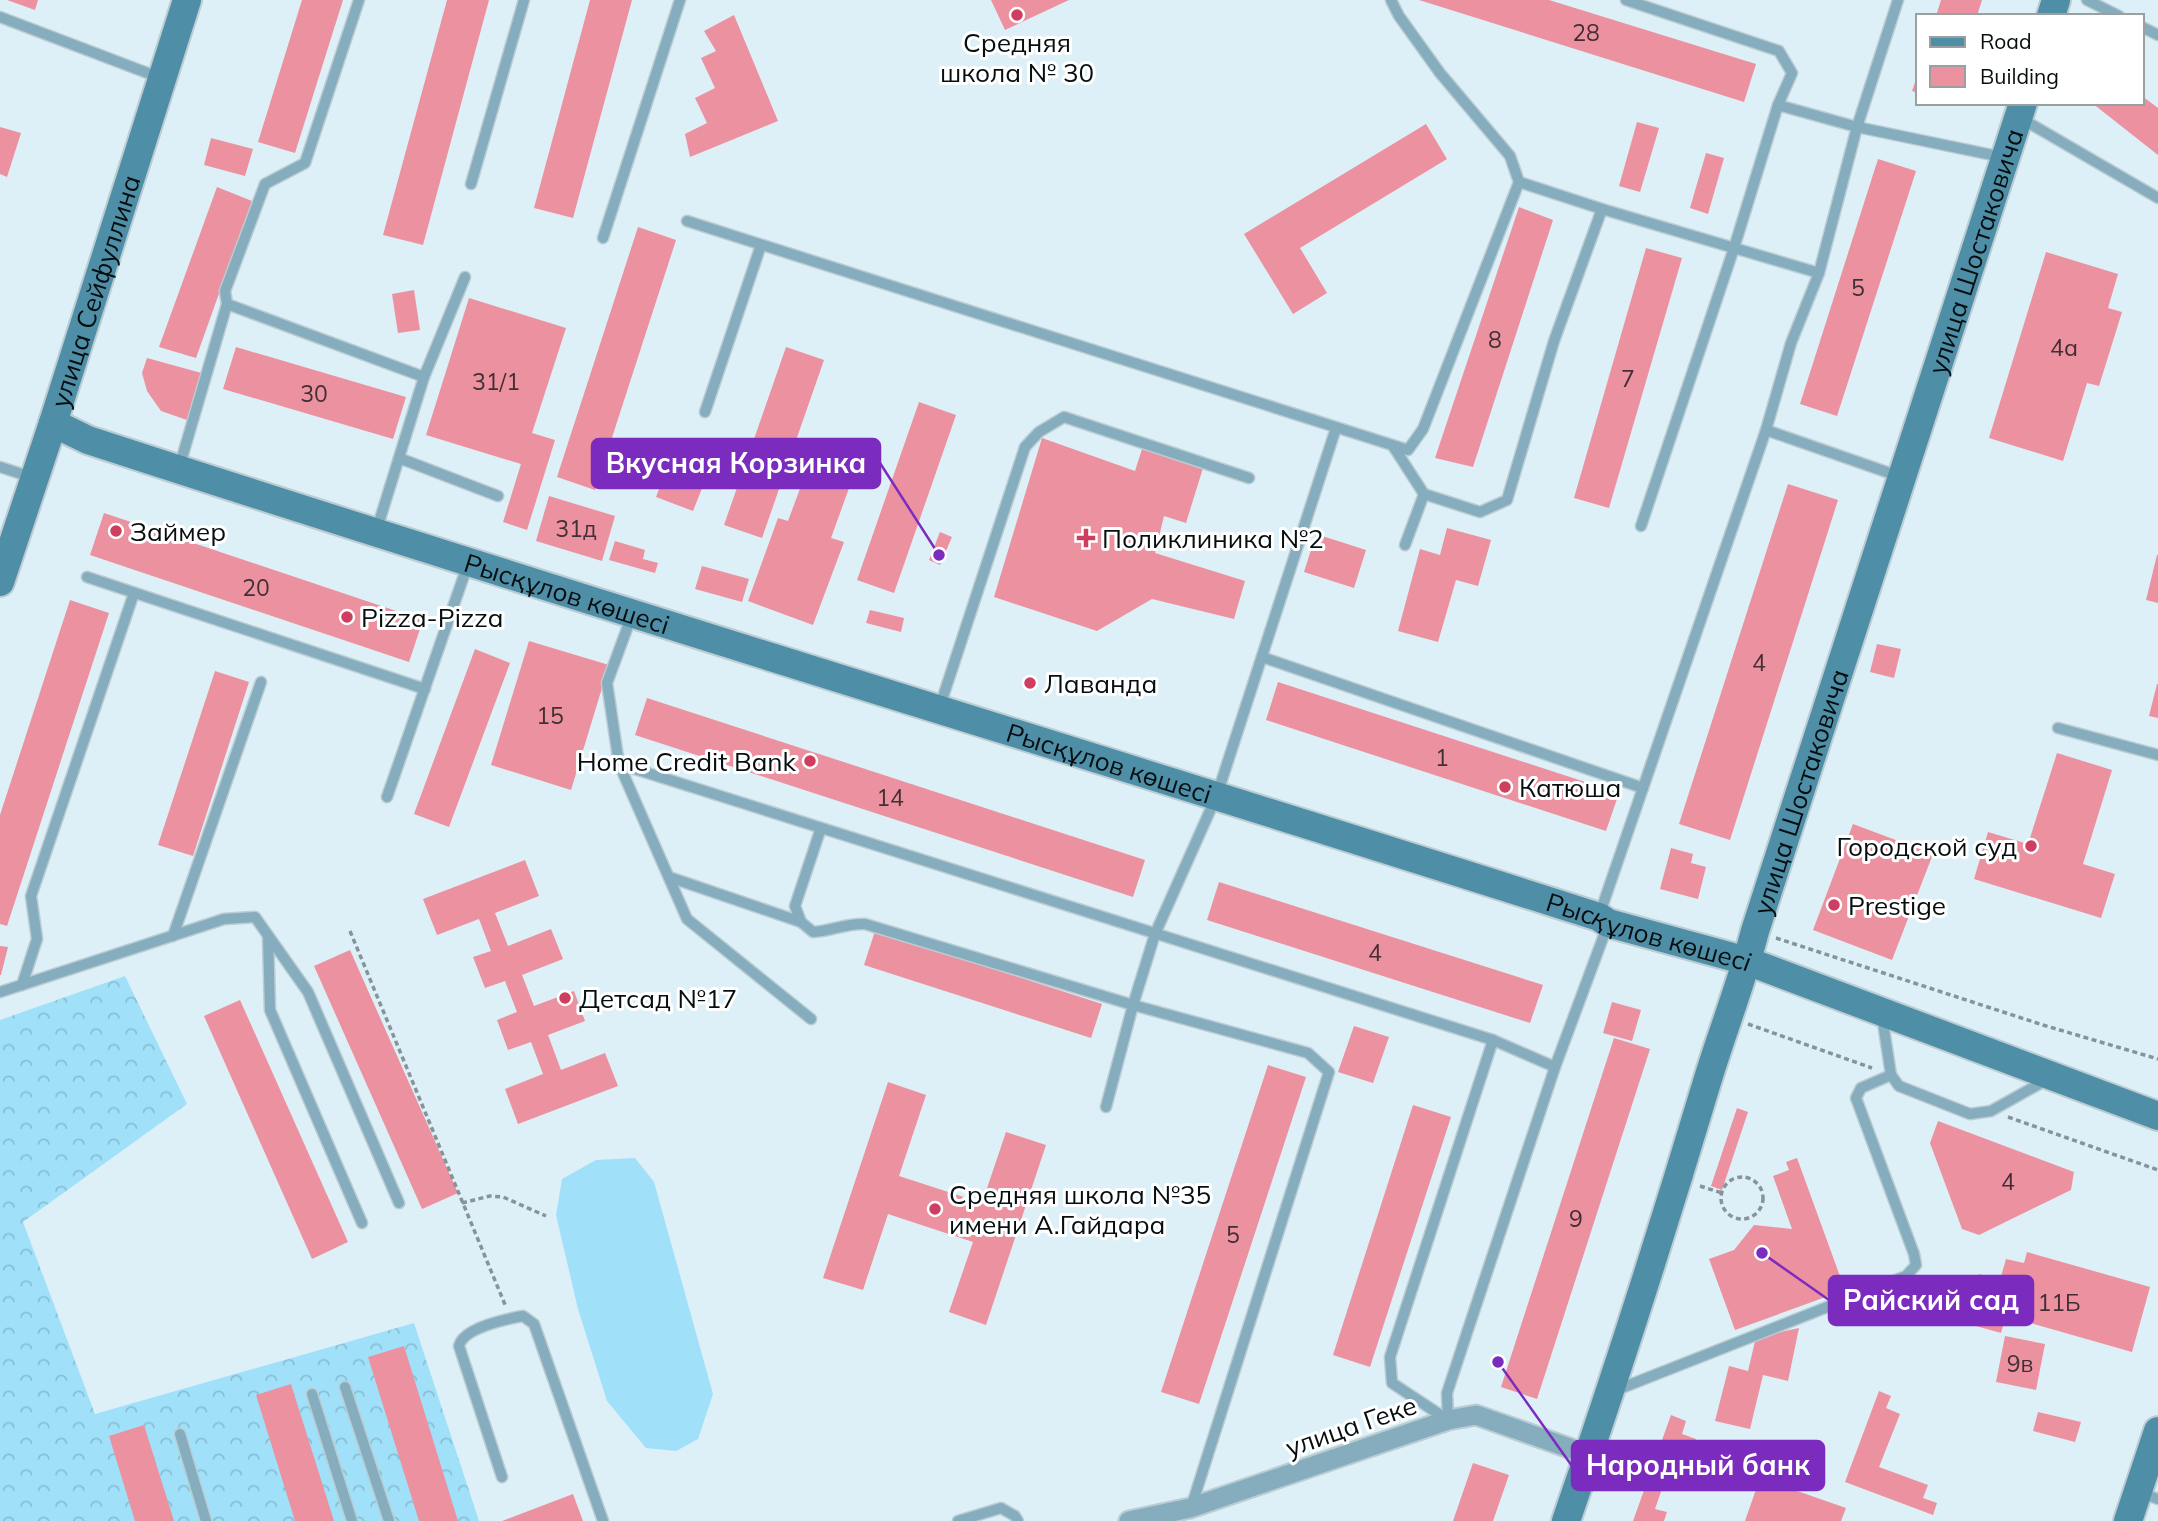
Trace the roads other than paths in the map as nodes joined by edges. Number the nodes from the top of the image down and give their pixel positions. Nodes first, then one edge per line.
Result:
1 (187, 0) edge
2 (359, 0) edge
3 (524, 0) edge
4 (680, 0) edge
5 (1391, 0) edge
6 (1626, 0) edge
7 (1898, 0) edge
8 (2087, 0) edge
9 (1644, 3) edge
10 (2115, 14) edge
11 (0, 17) edge
12 (162, 78) junction
13 (1778, 105) junction
14 (2021, 110) edge
15 (1857, 127) junction
16 (2006, 158) junction
17 (1519, 182) junction
18 (471, 184) dead end
19 (2158, 198) edge
20 (1602, 209) junction
21 (687, 221) dead end
22 (603, 238) dead end
23 (761, 245) junction
24 (1734, 248) junction
25 (1819, 273) junction
26 (465, 277) dead end
27 (227, 304) junction
28 (424, 377) junction
29 (705, 412) dead end
30 (53, 423) junction
31 (1336, 428) junction
32 (1766, 430) junction
33 (1393, 445) junction
34 (399, 458) junction
35 (0, 467) edge
36 (178, 470) junction
37 (1901, 477) junction
38 (35, 478) junction
39 (1249, 478) dead end
40 (1424, 494) junction
41 (498, 496) dead end
42 (1641, 526) dead end
43 (376, 534) junction
44 (1405, 545) dead end
45 (468, 563) junction
46 (87, 577) dead end
47 (0, 582) edge
48 (134, 593) junction
49 (632, 614) junction
50 (1262, 657) junction
51 (261, 682) dead end
52 (425, 689) junction
53 (939, 710) junction
54 (2058, 728) dead end
55 (2158, 755) edge
56 (619, 764) junction
57 (1643, 788) junction
58 (1217, 795) junction
59 (387, 797) dead end
60 (821, 828) junction
61 (668, 877) junction
62 (1603, 920) junction
63 (802, 922) junction
64 (1156, 934) junction
65 (268, 935) junction
66 (173, 936) junction
67 (1747, 961) junction
68 (22, 985) junction
69 (0, 992) edge
70 (1133, 1005) junction
71 (1881, 1012) junction
72 (811, 1019) dead end
73 (1493, 1040) junction
74 (1555, 1067) junction
75 (1891, 1075) junction
76 (2052, 1076) junction
77 (1106, 1107) dead end
78 (2158, 1116) edge
79 (399, 1203) dead end
80 (362, 1223) dead end
81 (345, 1387) dead end
82 (312, 1394) dead end
83 (1607, 1394) junction
84 (1448, 1420) junction
85 (2158, 1431) edge
86 (180, 1434) dead end
87 (1589, 1455) junction
88 (502, 1477) dead end
89 (2148, 1495) edge
90 (1190, 1508) junction
91 (206, 1521) edge
92 (352, 1521) edge
93 (389, 1521) edge
94 (603, 1521) edge
95 (958, 1521) edge
96 (1018, 1521) edge
97 (1129, 1521) edge
98 (1566, 1521) edge
99 (2128, 1521) edge

1 - 12 street, улица Сейфуллина
2 - 27 lane
3 - 18 lane
4 - 22 lane
5 - 17 lane
6 - 9 lane
7 - 15 lane
8 - 10 lane
9 - 13 lane
11 - 12 lane
12 - 30 street, улица Сейфуллина
13 - 15 lane
13 - 24 lane
14 - 16 street, улица Шостаковича
14 - 19 lane
15 - 16 lane
15 - 25 lane
16 - 37 street, улица Шостаковича
17 - 20 lane
17 - 33 lane
20 - 24 lane
20 - 40 lane
21 - 23 lane
23 - 29 lane
23 - 31 lane
24 - 25 lane
24 - 42 lane
25 - 32 lane
26 - 28 lane
27 - 28 lane
27 - 36 lane
28 - 34 lane
30 - 36 street, Рысқұлов көшесі
30 - 38 street, улица Сейфуллина
31 - 33 lane
31 - 50 lane
32 - 37 lane
32 - 57 lane
33 - 40 lane
34 - 41 lane
34 - 43 lane
35 - 38 lane
36 - 43 street, Рысқұлов көшесі
37 - 67 street, улица Шостаковича
38 - 47 street, улица Сейфуллина
39 - 53 lane
40 - 44 lane
43 - 45 street, Рысқұлов көшесі
45 - 49 street, Рысқұлов көшесі
45 - 52 lane
46 - 48 lane
48 - 52 lane
48 - 68 lane
49 - 53 street, Рысқұлов көшесі
49 - 56 lane
50 - 57 lane
50 - 58 lane
51 - 66 lane
52 - 59 lane
53 - 58 street, Рысқұлов көшесі
54 - 55 lane
56 - 60 lane
56 - 61 lane
57 - 62 lane
58 - 62 street, Рысқұлов көшесі
58 - 64 lane
60 - 63 lane
60 - 64 lane
61 - 63 lane
61 - 72 lane
62 - 67 street, Рысқұлов көшесі
62 - 74 lane
63 - 70 lane
64 - 70 lane
64 - 73 lane
65 - 66 lane
65 - 79 lane
65 - 80 lane
66 - 68 lane
67 - 71 street, Рысқұлов көшесі
67 - 83 street, улица Шостаковича
68 - 69 lane
70 - 77 lane
70 - 90 lane
71 - 75 lane
71 - 76 street, Рысқұлов көшесі
73 - 74 lane
73 - 84 lane
74 - 84 lane
75 - 76 lane
75 - 83 lane
76 - 78 street, Рысқұлов көшесі
81 - 93 lane
82 - 92 lane
83 - 87 street, улица Шостаковича
84 - 87 street, улица Геке
84 - 90 street, улица Геке
85 - 89 street
86 - 91 lane
87 - 98 street, улица Шостаковича
88 - 94 lane
89 - 99 street
90 - 97 street, улица Геке
95 - 96 lane

